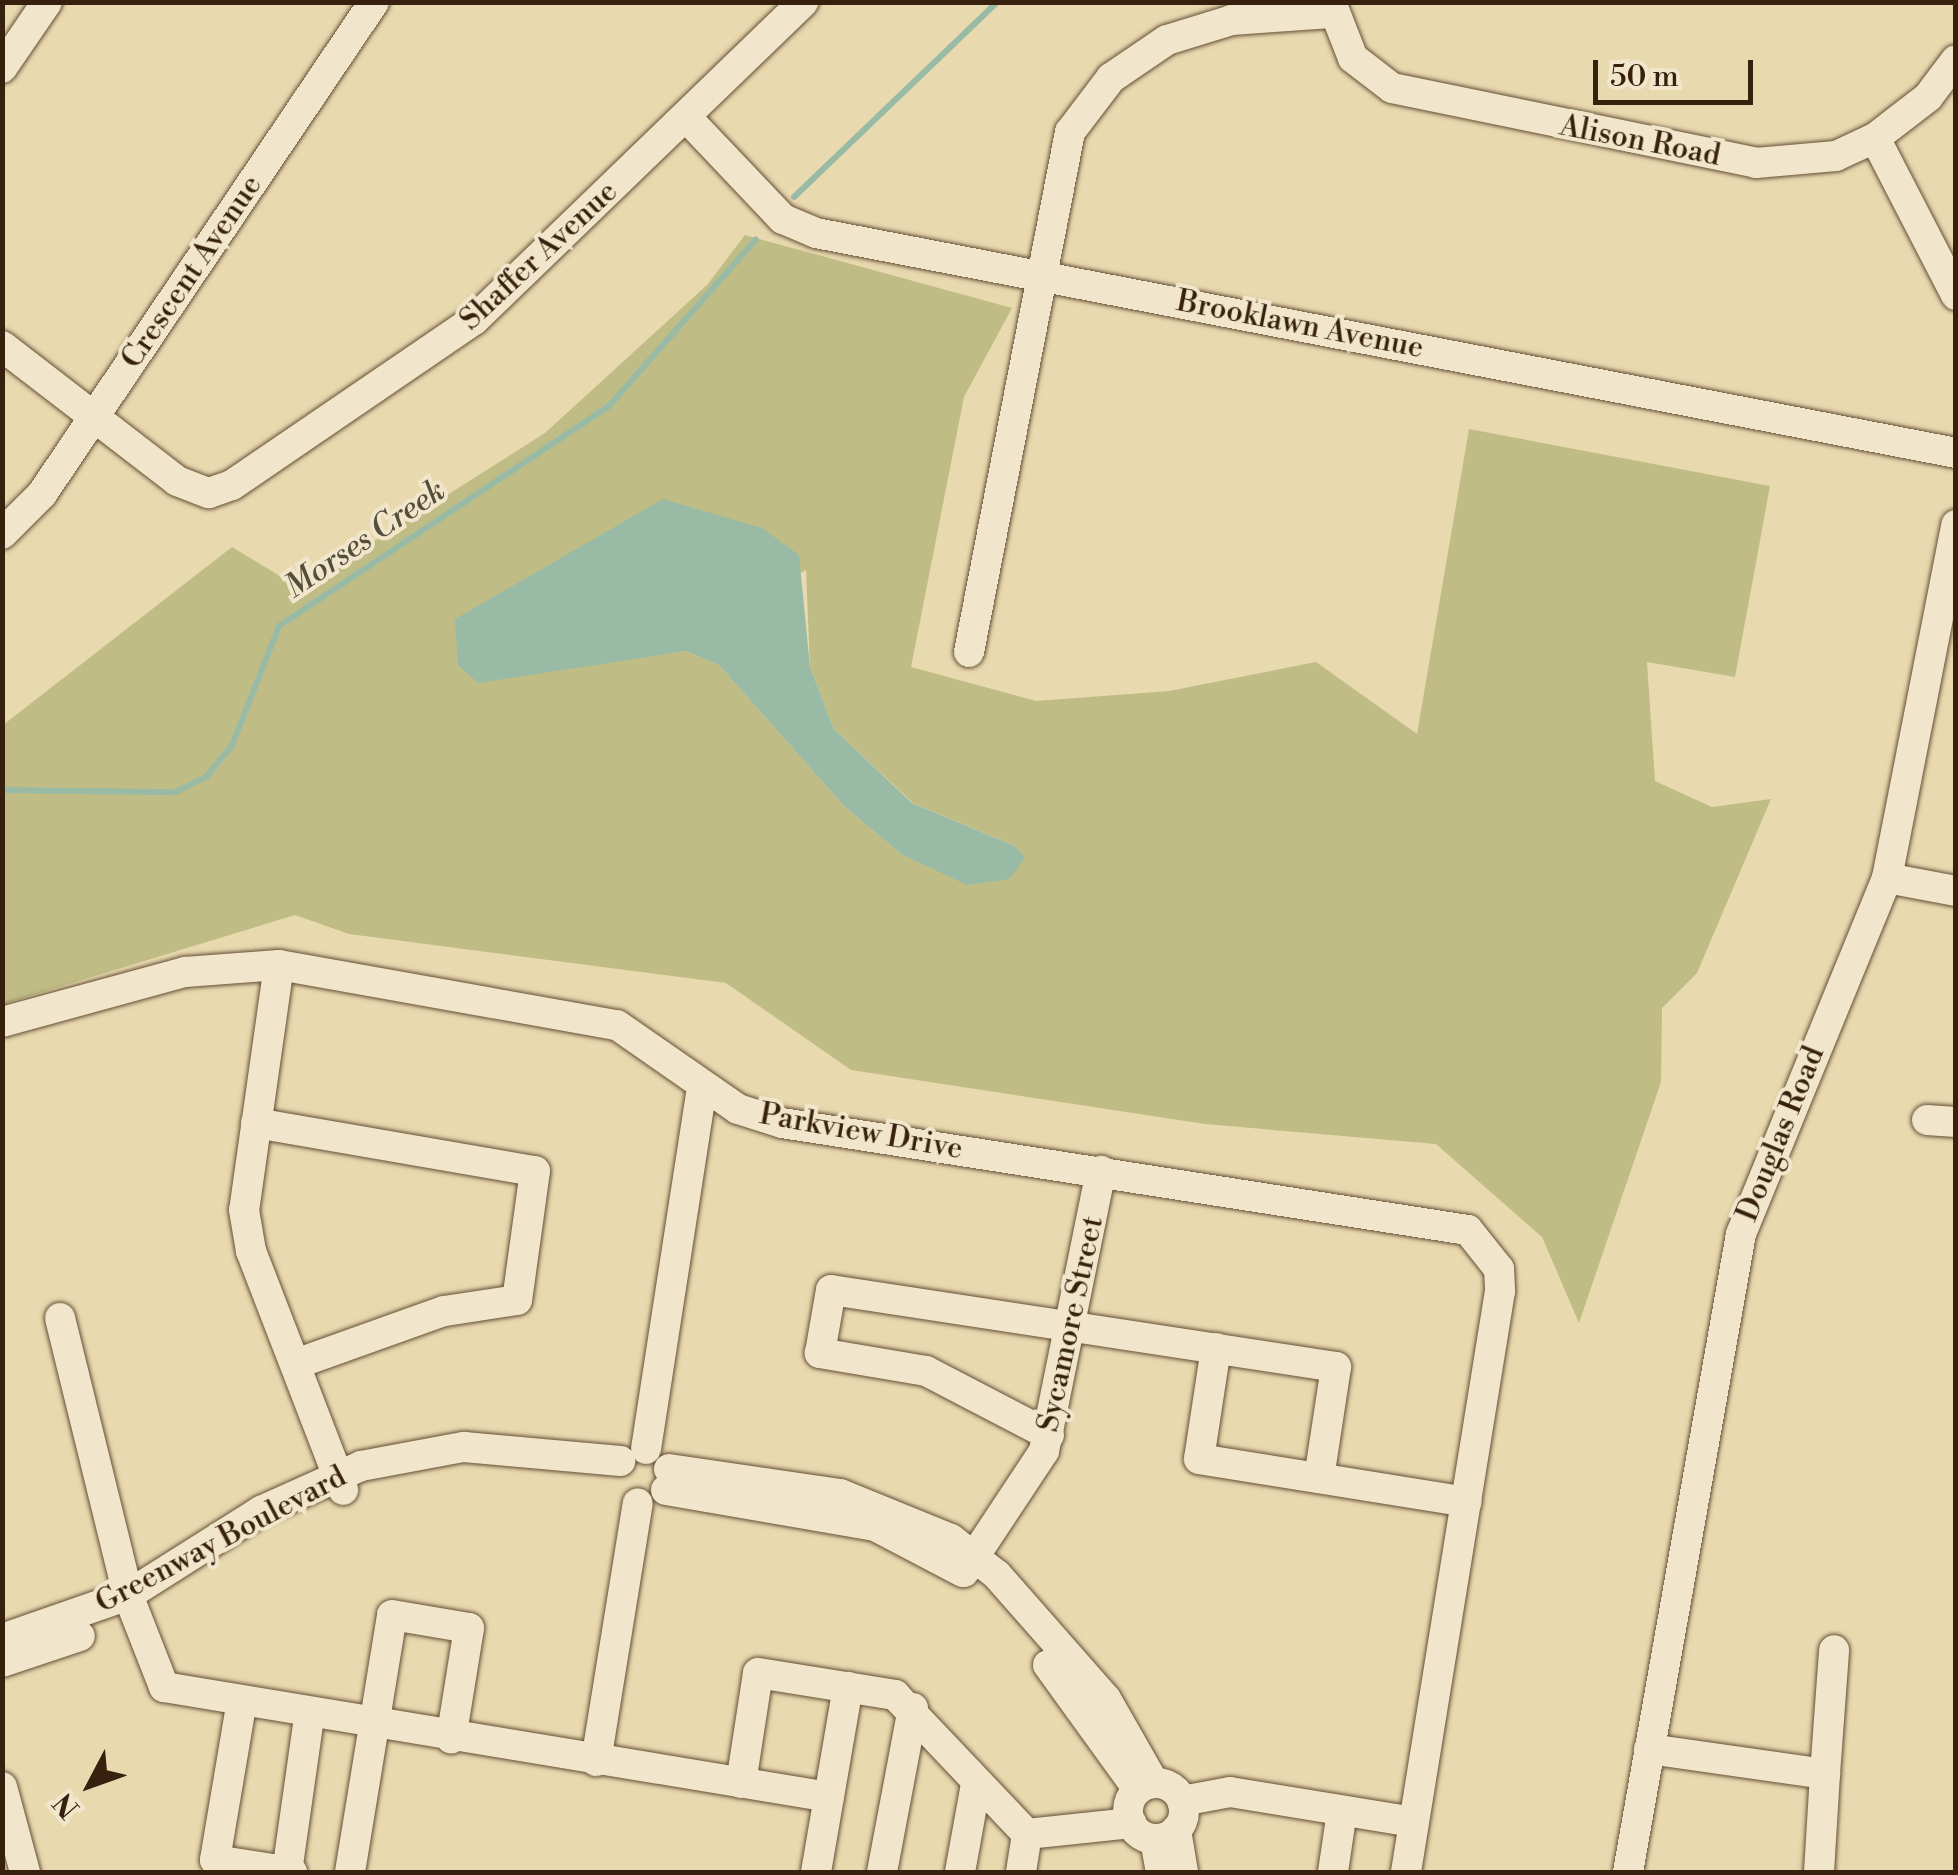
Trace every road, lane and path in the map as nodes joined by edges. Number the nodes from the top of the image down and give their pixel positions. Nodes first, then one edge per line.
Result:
1 (47, 2) edge
2 (374, 2) edge
3 (804, 2) edge
4 (1330, 8) edge
5 (1956, 60) edge
6 (2, 68) edge
7 (687, 118) junction
8 (1874, 138) junction
9 (1039, 274) junction
10 (1956, 295) edge
11 (2, 346) edge
12 (93, 418) junction
13 (1956, 453) edge
14 (1956, 525) edge
15 (2, 534) edge
16 (969, 652) dead end
17 (1888, 878) junction
18 (1956, 891) edge
19 (279, 964) junction
20 (2, 1022) edge
21 (702, 1086) junction
22 (256, 1123) junction
23 (1102, 1170) junction
24 (60, 1318) dead end
25 (1076, 1326) junction
26 (1216, 1348) junction
27 (296, 1364) junction
28 (1049, 1435) junction
29 (643, 1470) junction
30 (1319, 1478) junction
31 (341, 1484) junction
32 (1467, 1502) junction
33 (970, 1565) junction
34 (131, 1604) junction
35 (2, 1639) edge
36 (1834, 1650) dead end
37 (2, 1662) edge
38 (848, 1686) junction
39 (241, 1706) junction
40 (913, 1708) junction
41 (309, 1717) junction
42 (374, 1727) junction
43 (451, 1739) junction
44 (1650, 1749) junction
45 (596, 1761) junction
46 (1825, 1774) junction
47 (741, 1783) junction
48 (976, 1784) junction
49 (2, 1787) edge
50 (1145, 1787) junction
51 (829, 1797) junction
52 (1342, 1810) junction
53 (1413, 1822) junction
54 (1161, 1823) junction
55 (1027, 1834) junction
56 (25, 1872) edge
57 (289, 1872) edge
58 (350, 1872) edge
59 (816, 1872) edge
60 (882, 1872) edge
61 (960, 1872) edge
62 (1021, 1872) edge
63 (1161, 1872) edge
64 (1183, 1872) edge
65 (1333, 1872) edge
66 (1406, 1872) edge
67 (1628, 1872) edge
68 (1819, 1872) edge

1 - 6 street
2 - 12 street, Crescent Avenue
3 - 7 street, Shaffer Avenue
4 - 8 street, Alison Road
4 - 9 street
5 - 8 street, Alison Road
7 - 9 street, Brooklawn Avenue
7 - 12 street, Shaffer Avenue
8 - 10 street
9 - 13 street, Brooklawn Avenue
9 - 16 street
11 - 12 street
12 - 15 street, Crescent Avenue
14 - 17 street, Douglas Road
17 - 18 street
17 - 44 street, Douglas Road
19 - 20 street, Parkview Drive
19 - 21 street, Parkview Drive
19 - 22 street
21 - 23 street, Parkview Drive
21 - 29 street
22 - 27 street
22 - 27 street
23 - 25 street, Sycamore Street
23 - 32 street, Parkview Drive
24 - 34 street
25 - 26 street
25 - 28 street, Sycamore Street
25 - 28 street
26 - 30 street
26 - 30 street
27 - 31 street
28 - 33 street, Sycamore Street
29 - 31 street, Greenway Boulevard
29 - 33 street, Greenway Boulevard
29 - 45 street
30 - 32 street
31 - 34 street, Greenway Boulevard
32 - 53 street
33 - 50 street, Greenway Boulevard
34 - 35 street, Greenway Boulevard
34 - 37 street, Greenway Boulevard
34 - 39 street
36 - 46 street
38 - 40 street
38 - 47 street
38 - 51 street
39 - 41 street
39 - 57 street
40 - 48 street
40 - 60 street
41 - 42 street
41 - 57 street
42 - 43 street
42 - 43 street
42 - 58 street
43 - 45 street
44 - 46 street
44 - 67 street, Douglas Road
45 - 47 street
46 - 68 street
47 - 51 street
48 - 55 street
48 - 61 street
49 - 56 street
50 - 54 street
50 - 54 street
51 - 59 street
52 - 53 street
52 - 54 street
52 - 65 street
53 - 66 street
54 - 55 street
54 - 63 street
54 - 64 street
55 - 62 street

